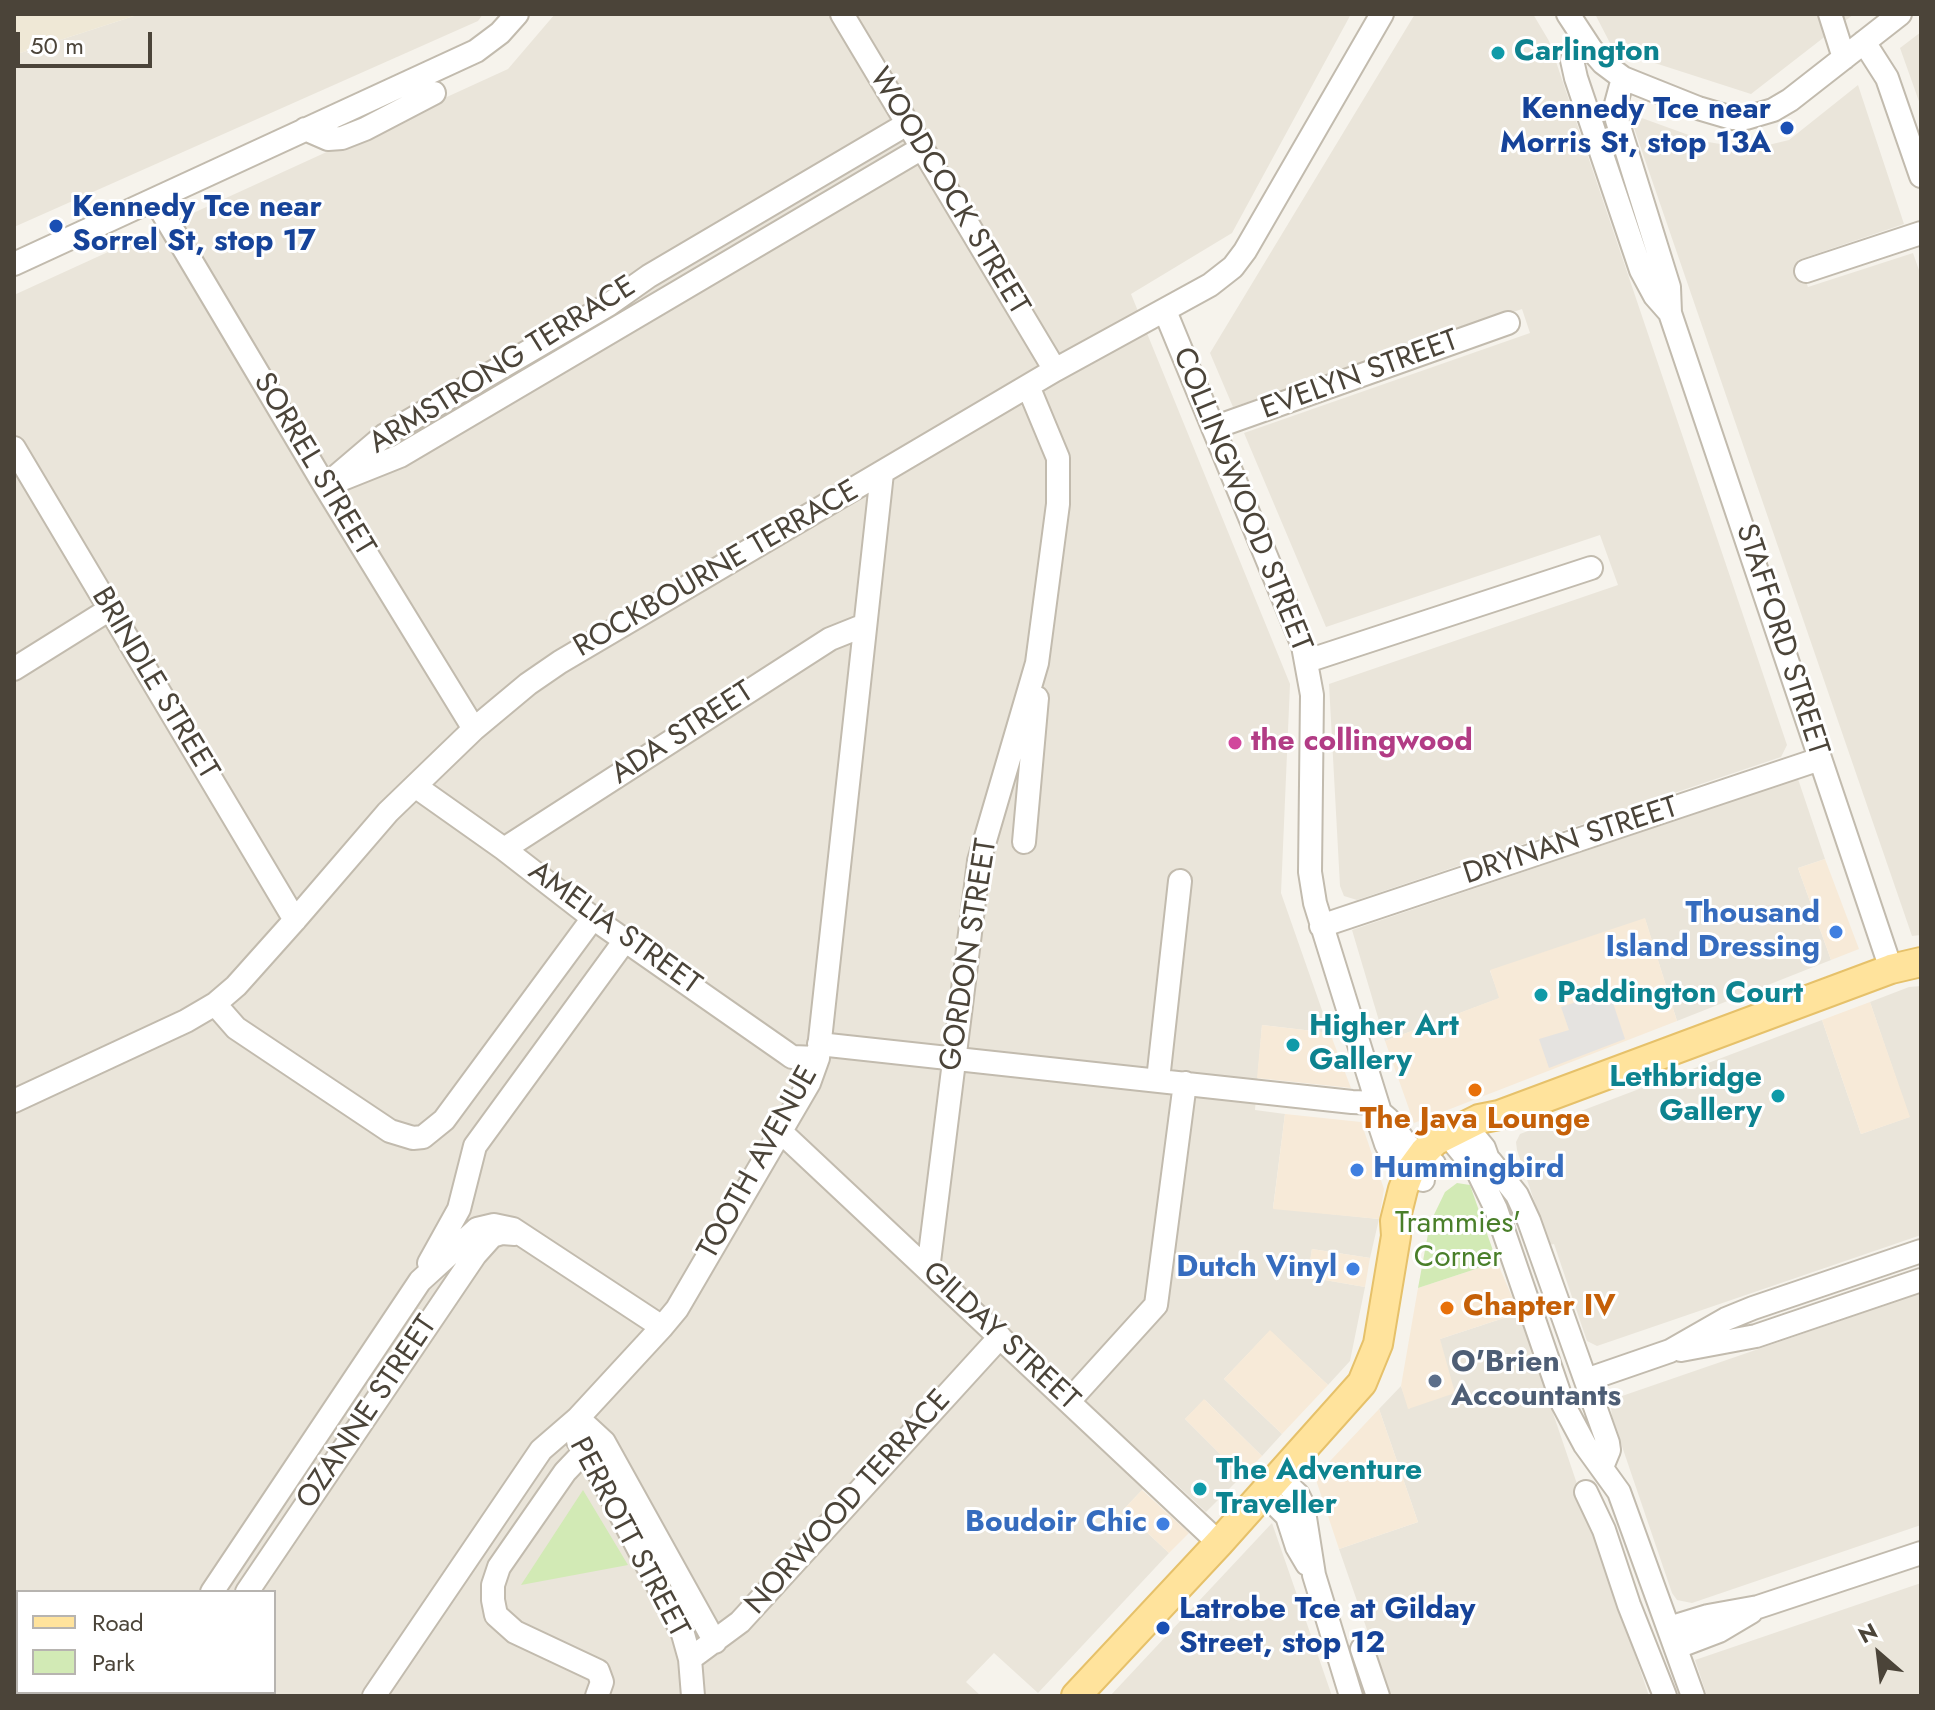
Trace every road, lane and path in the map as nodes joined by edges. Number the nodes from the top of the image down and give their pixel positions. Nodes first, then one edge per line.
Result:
1 (517, 14) edge
2 (842, 14) edge
3 (1382, 14) edge
4 (1568, 14) edge
5 (1830, 14) edge
6 (1900, 14) edge
7 (1581, 34) junction
8 (1864, 42) junction
9 (1844, 58) junction
10 (1623, 78) junction
11 (434, 93) dead end
12 (907, 124) junction
13 (305, 129) junction
14 (922, 148) junction
15 (1921, 176) edge
16 (155, 200) junction
17 (1921, 233) edge
18 (14, 264) edge
19 (1806, 271) dead end
20 (1165, 311) junction
21 (1670, 313) junction
22 (1508, 323) dead end
23 (1055, 370) junction
24 (1028, 386) junction
25 (1213, 428) junction
26 (14, 448) edge
27 (882, 473) junction
28 (325, 486) junction
29 (1591, 568) dead end
30 (110, 609) junction
31 (865, 625) junction
32 (1040, 645) junction
33 (1307, 661) junction
34 (14, 669) edge
35 (474, 729) junction
36 (1820, 759) junction
37 (415, 786) junction
38 (1024, 842) dead end
39 (504, 849) junction
40 (1180, 881) dead end
41 (593, 918) junction
42 (295, 920) junction
43 (1321, 926) junction
44 (626, 939) junction
45 (1921, 962) edge
46 (1891, 969) junction
47 (215, 1004) junction
48 (818, 1051) junction
49 (953, 1058) junction
50 (1158, 1080) junction
51 (1185, 1083) junction
52 (14, 1101) edge
53 (1378, 1108) junction
54 (781, 1132) junction
55 (1460, 1134) junction
56 (1491, 1162) junction
57 (1422, 1168) junction
58 (1496, 1209) junction
59 (488, 1231) junction
60 (1921, 1251) edge
61 (928, 1270) junction
62 (1921, 1280) edge
63 (420, 1281) junction
64 (662, 1327) junction
65 (1000, 1337) junction
66 (1670, 1351) junction
67 (1586, 1380) junction
68 (1069, 1401) junction
69 (573, 1422) junction
70 (585, 1451) junction
71 (1602, 1467) junction
72 (1272, 1485) junction
73 (1586, 1492) dead end
74 (1219, 1543) junction
75 (1921, 1553) edge
76 (213, 1590) edge
77 (248, 1590) edge
78 (1658, 1604) junction
79 (1635, 1620) junction
80 (1673, 1638) junction
81 (715, 1642) junction
82 (1362, 1649) dead end
83 (690, 1659) junction
84 (1661, 1686) edge
85 (374, 1696) edge
86 (597, 1696) edge
87 (693, 1696) edge
88 (1076, 1696) edge
89 (1351, 1696) edge
90 (1378, 1696) edge
91 (1693, 1696) edge

1 - 13 street
2 - 12 street, WOODCOCK STREET
3 - 20 street, ROCKBOURNE TERRACE
4 - 7 street
5 - 9 street
6 - 8 street
7 - 10 street
7 - 21 street, STAFFORD STREET
8 - 9 street
8 - 15 street
9 - 10 street
10 - 21 street, STAFFORD STREET
11 - 13 street
12 - 14 street, WOODCOCK STREET
12 - 28 street, ARMSTRONG TERRACE
13 - 16 street
14 - 23 street, WOODCOCK STREET
14 - 28 street, ARMSTRONG TERRACE
16 - 18 street
16 - 28 street, SORREL STREET
17 - 19 street
20 - 23 street, ROCKBOURNE TERRACE
20 - 25 street, COLLINGWOOD STREET
21 - 36 street, STAFFORD STREET
22 - 25 street, EVELYN STREET
23 - 24 street, ROCKBOURNE TERRACE
24 - 27 street, ROCKBOURNE TERRACE
24 - 32 street, GORDON STREET
25 - 33 street, COLLINGWOOD STREET
26 - 30 street, BRINDLE STREET
27 - 31 street, TOOTH AVENUE
27 - 35 street, ROCKBOURNE TERRACE
28 - 35 street, SORREL STREET
29 - 33 street
30 - 34 street
30 - 42 street, BRINDLE STREET
31 - 39 street, ADA STREET
31 - 48 street, TOOTH AVENUE
32 - 38 street, GORDON STREET
32 - 49 street, GORDON STREET
33 - 43 street, COLLINGWOOD STREET
35 - 37 street, ROCKBOURNE TERRACE
36 - 43 street, DRYNAN STREET
36 - 46 street, STAFFORD STREET
37 - 39 street, AMELIA STREET
37 - 42 street, ROCKBOURNE TERRACE
39 - 41 street, AMELIA STREET
40 - 50 street
41 - 44 street, AMELIA STREET
41 - 47 street
42 - 47 street, ROCKBOURNE TERRACE
43 - 53 street, COLLINGWOOD STREET
44 - 48 street, AMELIA STREET
44 - 63 street, OZANNE STREET
45 - 46 main road
46 - 55 main road
47 - 52 street, ROCKBOURNE TERRACE
48 - 49 street, AMELIA STREET
48 - 54 street, TOOTH AVENUE
49 - 50 street, AMELIA STREET
49 - 61 street, GORDON STREET
50 - 51 street, AMELIA STREET
51 - 53 street, AMELIA STREET
51 - 68 street
53 - 57 street, COLLINGWOOD STREET
54 - 61 street, GILDAY STREET
54 - 64 street, TOOTH AVENUE
55 - 56 street
55 - 57 main road
55 - 58 street
56 - 58 street
56 - 67 street
57 - 72 main road
58 - 71 street
59 - 63 street, OZANNE STREET
59 - 64 street
59 - 77 street, OZANNE STREET
60 - 66 street
61 - 65 street, GILDAY STREET
62 - 66 street
63 - 76 street, OZANNE STREET
64 - 69 street, TOOTH AVENUE
65 - 68 street, GILDAY STREET
65 - 81 street, NORWOOD TERRACE
66 - 67 street
67 - 71 street
68 - 74 street, GILDAY STREET
69 - 70 street, PERROTT STREET
69 - 81 street, PERROTT STREET
69 - 85 street, TOOTH AVENUE
70 - 83 street, PERROTT STREET
70 - 86 street
71 - 78 street
72 - 74 main road
72 - 89 street
73 - 79 street
74 - 88 main road
75 - 80 street
78 - 79 street
78 - 80 street
78 - 84 street
79 - 84 street
80 - 91 street
81 - 83 street, NORWOOD TERRACE
82 - 90 street
83 - 87 street, PERROTT STREET

